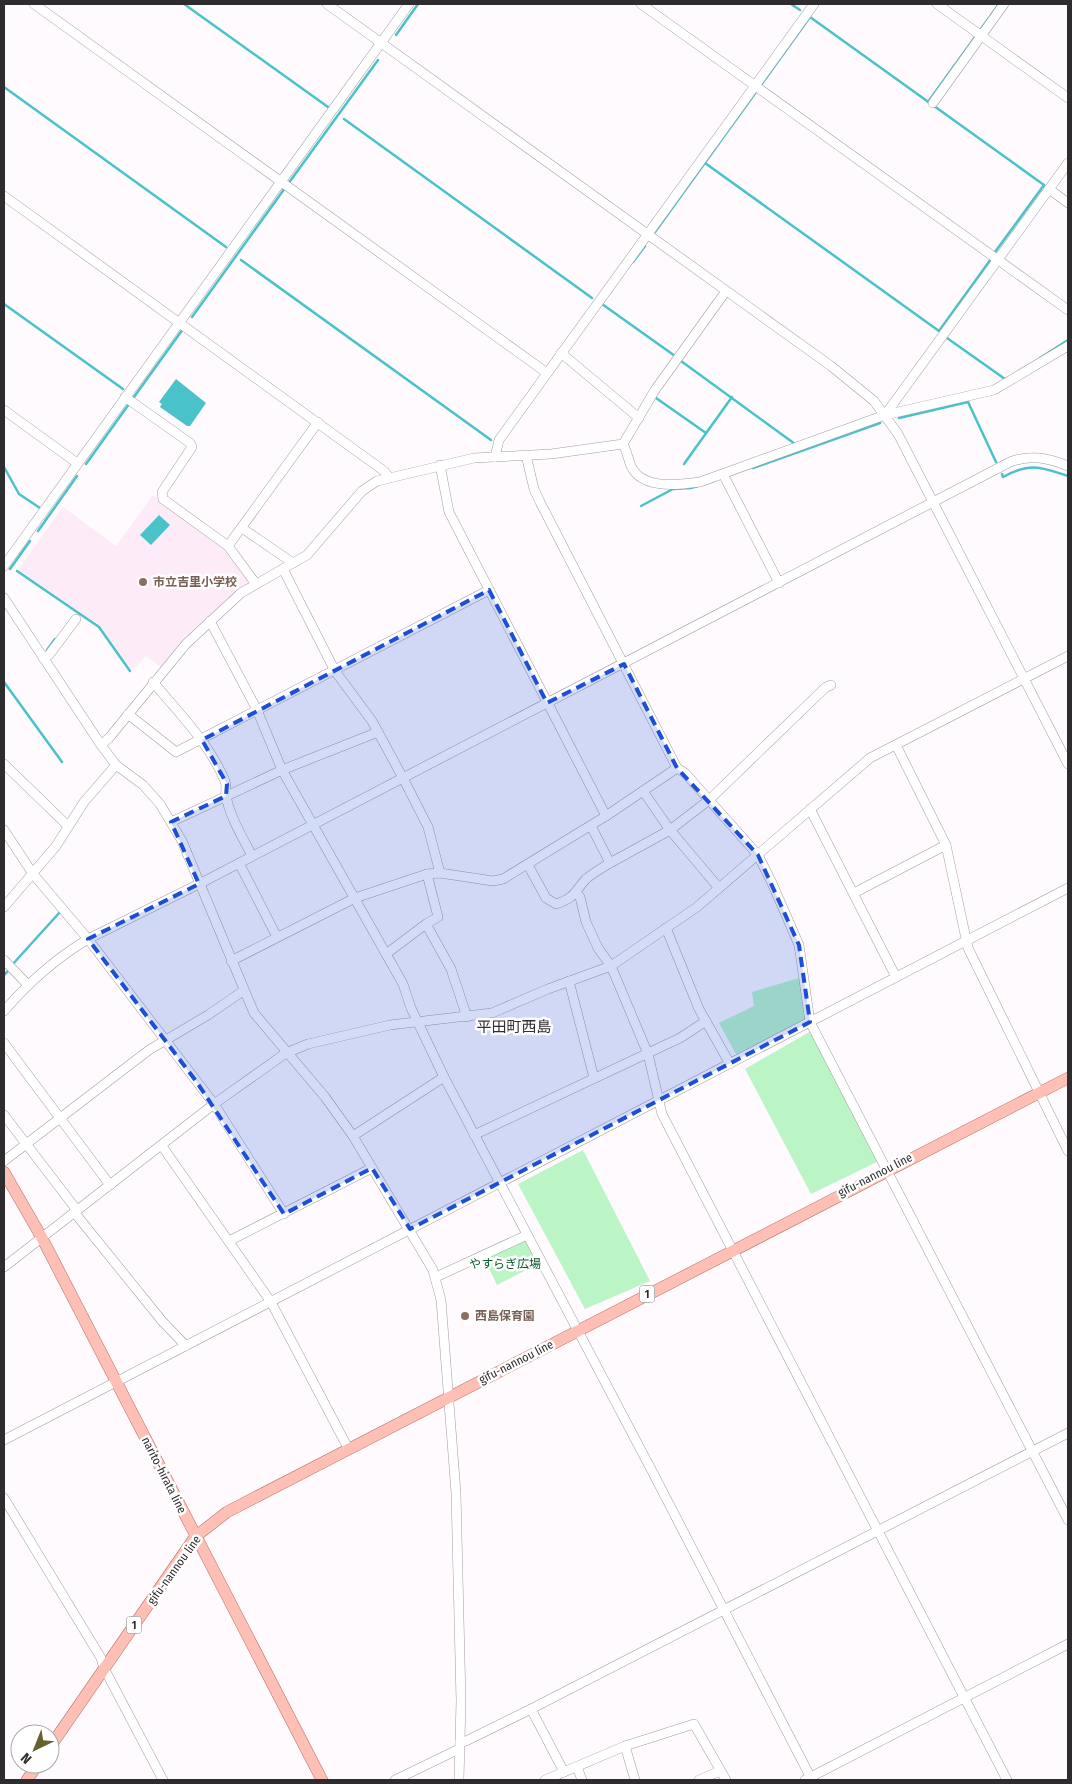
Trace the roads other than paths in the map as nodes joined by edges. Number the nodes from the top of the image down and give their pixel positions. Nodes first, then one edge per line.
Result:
1 (34, 4) edge
2 (327, 4) edge
3 (409, 4) edge
4 (641, 4) edge
5 (814, 4) edge
6 (937, 4) edge
7 (1004, 4) edge
8 (978, 34) junction
9 (381, 43) junction
10 (755, 86) junction
11 (1068, 98) edge
12 (932, 103) dead end
13 (1068, 163) edge
14 (285, 184) junction
15 (1049, 189) junction
16 (4, 197) edge
17 (1068, 203) edge
18 (647, 234) junction
19 (998, 260) junction
20 (726, 291) junction
21 (1068, 310) edge
22 (179, 322) junction
23 (1068, 346) edge
24 (561, 353) junction
25 (547, 373) junction
26 (126, 397) junction
27 (4, 410) edge
28 (885, 415) junction
29 (639, 418) junction
30 (318, 422) junction
31 (623, 444) junction
32 (526, 455) junction
33 (495, 457) junction
34 (78, 463) junction
35 (440, 465) junction
36 (1068, 466) edge
37 (722, 474) junction
38 (389, 477) junction
39 (933, 502) junction
40 (242, 528) junction
41 (228, 546) junction
42 (293, 563) junction
43 (4, 566) edge
44 (283, 569) junction
45 (779, 583) junction
46 (256, 584) junction
47 (489, 590) junction
48 (4, 598) edge
49 (76, 618) dead end
50 (210, 621) junction
51 (1068, 656) edge
52 (43, 658) junction
53 (624, 664) junction
54 (335, 671) junction
55 (1024, 678) junction
56 (153, 682) junction
57 (831, 685) dead end
58 (547, 703) junction
59 (257, 710) junction
60 (128, 714) junction
61 (378, 732) junction
62 (202, 740) junction
63 (101, 745) junction
64 (896, 745) junction
65 (4, 764) edge
66 (1068, 764) edge
67 (116, 765) junction
68 (677, 768) junction
69 (282, 770) junction
70 (403, 778) junction
71 (643, 791) junction
72 (226, 796) junction
73 (709, 800) junction
74 (810, 809) junction
75 (606, 816) junction
76 (171, 822) junction
77 (314, 825) junction
78 (68, 826) junction
79 (591, 826) junction
80 (4, 830) edge
81 (670, 830) junction
82 (946, 845) junction
83 (758, 855) junction
84 (252, 856) junction
85 (610, 862) junction
86 (239, 863) junction
87 (528, 865) junction
88 (33, 874) junction
89 (427, 874) junction
90 (440, 874) junction
91 (199, 884) junction
92 (719, 888) junction
93 (1068, 888) edge
94 (576, 893) junction
95 (854, 893) junction
96 (355, 898) junction
97 (4, 907) edge
98 (426, 924) junction
99 (666, 928) junction
100 (277, 937) junction
101 (88, 939) junction
102 (965, 941) junction
103 (386, 954) junction
104 (4, 960) edge
105 (230, 962) junction
106 (611, 966) junction
107 (896, 977) junction
108 (569, 981) junction
109 (26, 984) junction
110 (243, 991) junction
111 (4, 1011) edge
112 (467, 1017) junction
113 (416, 1020) junction
114 (706, 1021) junction
115 (810, 1022) junction
116 (164, 1041) junction
117 (4, 1043) edge
118 (286, 1053) junction
119 (648, 1054) junction
120 (730, 1064) junction
121 (444, 1077) junction
122 (594, 1078) junction
123 (1068, 1078) edge
124 (1039, 1093) junction
125 (658, 1102) junction
126 (214, 1104) junction
127 (4, 1115) edge
128 (61, 1118) junction
129 (474, 1135) junction
130 (353, 1136) junction
131 (26, 1144) junction
132 (162, 1146) junction
133 (1068, 1150) edge
134 (4, 1161) edge
135 (372, 1168) junction
136 (886, 1169) junction
137 (4, 1172) edge
138 (500, 1183) junction
139 (110, 1185) junction
140 (75, 1211) junction
141 (284, 1214) junction
142 (410, 1229) junction
143 (527, 1235) junction
144 (42, 1238) junction
145 (229, 1242) junction
146 (733, 1249) junction
147 (4, 1267) edge
148 (436, 1277) junction
149 (270, 1302) junction
150 (577, 1330) junction
151 (186, 1346) junction
152 (116, 1381) junction
153 (449, 1396) junction
154 (1068, 1433) edge
155 (4, 1440) edge
156 (348, 1448) junction
157 (1032, 1451) junction
158 (4, 1498) edge
159 (1068, 1520) edge
160 (878, 1529) junction
161 (195, 1537) junction
162 (724, 1609) junction
163 (1068, 1644) edge
164 (104, 1668) junction
165 (965, 1698) junction
166 (531, 1709) junction
167 (60, 1732) edge
168 (460, 1745) junction
169 (625, 1746) junction
170 (576, 1766) junction
171 (720, 1771) junction
172 (564, 1772) junction
173 (809, 1779) edge
174 (163, 1780) edge
175 (322, 1780) edge
176 (395, 1780) edge
177 (459, 1780) edge
178 (545, 1780) edge
179 (582, 1780) edge
180 (635, 1780) edge
181 (699, 1780) edge
182 (726, 1780) edge
183 (1008, 1780) edge

1 - 14 street
2 - 9 street
3 - 9 street
4 - 10 street
5 - 10 street
6 - 8 street
7 - 8 street
8 - 11 street
8 - 12 street
9 - 14 street
9 - 18 street
10 - 18 street
10 - 19 street
13 - 15 street
14 - 22 street
14 - 25 street
15 - 17 street
15 - 19 street
16 - 22 street
18 - 20 street
18 - 24 street
19 - 21 street
19 - 28 street
20 - 28 street
20 - 29 street
22 - 26 street
22 - 30 street
23 - 28 street
24 - 25 street
24 - 29 street
25 - 33 street
26 - 34 street
26 - 41 street
27 - 34 street
28 - 37 street
28 - 39 street
29 - 31 street
30 - 38 street
30 - 40 street
31 - 32 street
31 - 37 street
32 - 33 street
32 - 53 street
33 - 35 street
34 - 43 street
35 - 38 street
35 - 47 street
36 - 39 street
37 - 45 street
38 - 42 street
39 - 45 street
39 - 55 street
40 - 41 street
40 - 42 street
41 - 46 street
42 - 44 street
44 - 46 street
44 - 54 street
45 - 53 street
46 - 50 street
47 - 54 street
47 - 58 street
48 - 52 street
49 - 52 street
50 - 56 street
50 - 59 street
51 - 55 street
52 - 63 street
53 - 58 street
53 - 68 street
54 - 59 street
54 - 61 street
55 - 64 street
55 - 66 street
56 - 60 street
56 - 62 street
57 - 73 street
58 - 70 street
58 - 75 street
59 - 62 street
59 - 69 street
60 - 62 street
60 - 63 street
61 - 69 street
61 - 70 street
62 - 72 street
63 - 67 street
64 - 74 street
64 - 82 street
65 - 78 street
67 - 76 street
67 - 78 street
68 - 71 street
68 - 73 street
69 - 72 street
69 - 77 street
70 - 77 street
70 - 90 street
71 - 75 street
71 - 81 street
72 - 76 street
72 - 84 street
73 - 81 street
73 - 83 street
74 - 83 street
74 - 95 street
75 - 79 street
76 - 91 street
77 - 84 street
77 - 96 street
78 - 88 street
79 - 85 street
79 - 87 street
80 - 88 street
81 - 85 street
81 - 92 street
82 - 95 street
82 - 102 street
83 - 92 street
83 - 115 street
84 - 86 street
85 - 94 street
86 - 91 street
86 - 100 street
87 - 90 street
87 - 94 street
88 - 97 street
88 - 101 street
89 - 90 street
89 - 96 street
89 - 98 street
91 - 101 street
91 - 105 street
92 - 99 street
93 - 102 street
94 - 106 street
95 - 107 street
96 - 100 street
96 - 103 street
98 - 103 street
98 - 112 street
99 - 106 street
99 - 114 street
100 - 105 street
101 - 109 street
101 - 116 street
102 - 107 street
102 - 124 street
103 - 113 street
104 - 109 street
105 - 110 street
106 - 108 street
106 - 119 street
107 - 115 street
108 - 112 street
108 - 122 street
109 - 111 street
110 - 116 street
110 - 118 street
112 - 113 street
113 - 118 street
113 - 121 street
114 - 119 street
114 - 120 street
115 - 120 street
115 - 136 street
116 - 126 street
116 - 128 street
117 - 128 street
118 - 126 street
118 - 130 street
119 - 122 street
119 - 125 street
120 - 125 street
121 - 129 street
121 - 130 street
122 - 129 street
123 - 124 main road, gifu-nannou line / 1
124 - 133 street
124 - 136 main road, gifu-nannou line / 1
125 - 138 street
125 - 146 street
126 - 132 street
126 - 141 street
127 - 131 street
128 - 131 street
128 - 139 street
129 - 138 street
130 - 135 street
131 - 134 street
131 - 140 street
132 - 139 street
132 - 145 street
135 - 141 street
135 - 142 street
136 - 146 main road, gifu-nannou line / 1
136 - 157 street
137 - 144 main road, narito-hirata line
138 - 142 street
138 - 143 street
139 - 140 street
140 - 144 street
140 - 151 street
141 - 145 street
142 - 148 street
142 - 149 street
143 - 148 street
143 - 150 street
144 - 147 street
144 - 152 main road, narito-hirata line
145 - 149 street
146 - 150 main road, gifu-nannou line / 1
146 - 160 street
148 - 153 street
149 - 151 street
149 - 156 street
150 - 153 main road, gifu-nannou line / 1
150 - 162 street
151 - 152 street
152 - 155 street
152 - 161 main road, narito-hirata line
153 - 156 main road, gifu-nannou line / 1
153 - 168 street
154 - 157 street
156 - 161 main road, gifu-nannou line / 1
157 - 159 street
157 - 160 street
158 - 164 street
160 - 162 street
160 - 165 street
161 - 164 main road, gifu-nannou line / 1
161 - 175 main road, narito-hirata line
162 - 166 street
162 - 173 street
163 - 165 street
164 - 167 main road, gifu-nannou line / 1
164 - 174 street
165 - 173 street
165 - 183 street
166 - 168 street
166 - 172 street
168 - 176 street
168 - 177 street
169 - 170 street
169 - 171 street
169 - 180 street
170 - 172 street
170 - 179 street
171 - 181 street
171 - 182 street
172 - 178 street

